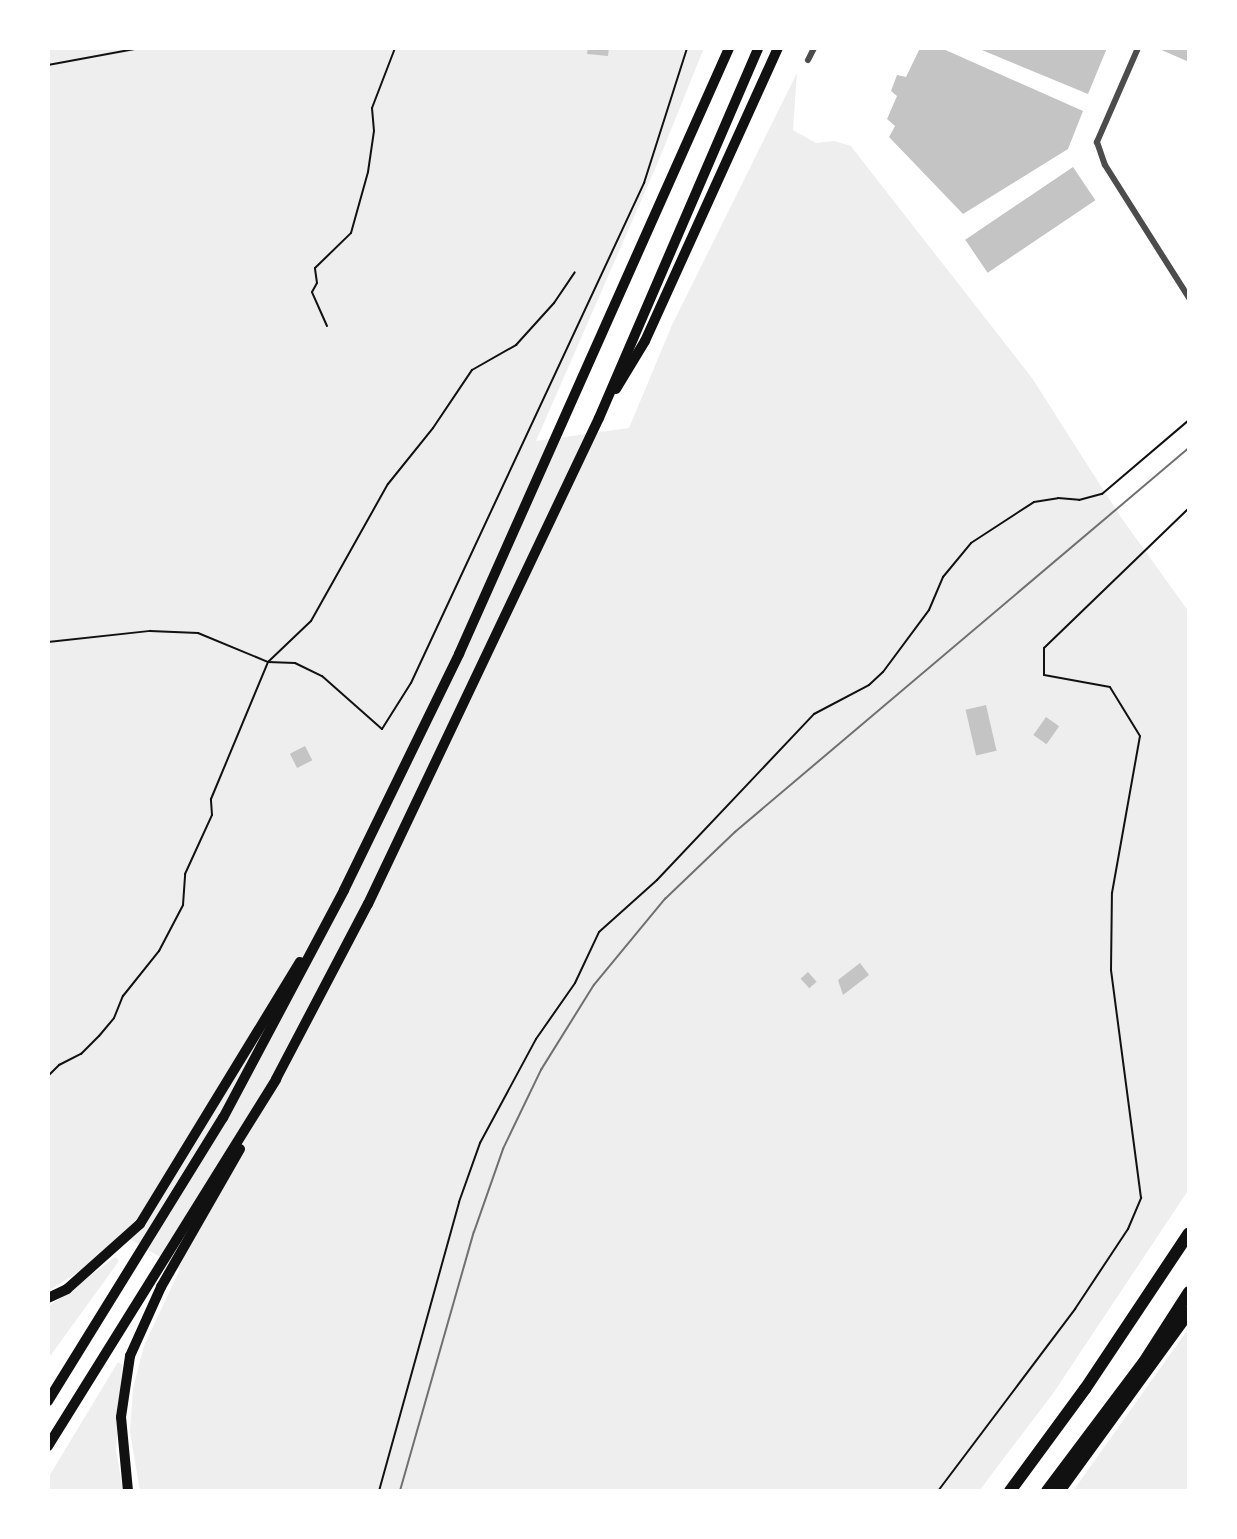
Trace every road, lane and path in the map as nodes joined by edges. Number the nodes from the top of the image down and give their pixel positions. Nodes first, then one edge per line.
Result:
1 (141, 48) edge
2 (395, 48) edge
3 (687, 48) edge
4 (729, 48) edge
5 (758, 48) edge
6 (778, 48) edge
7 (814, 48) edge
8 (1138, 48) edge
9 (808, 60) dead end
10 (48, 65) edge
11 (575, 272) dead end
12 (1189, 297) edge
13 (327, 326) dead end
14 (599, 418) junction
15 (1189, 420) edge
16 (1189, 508) edge
17 (48, 642) edge
18 (268, 662) junction
19 (344, 890) junction
20 (48, 1076) edge
21 (276, 1079) junction
22 (1189, 1233) edge
23 (1189, 1292) edge
24 (48, 1298) edge
25 (1189, 1312) edge
26 (48, 1401) edge
27 (48, 1446) edge
28 (128, 1491) edge
29 (379, 1491) edge
30 (938, 1491) edge
31 (1010, 1491) edge
32 (1047, 1491) edge
33 (1059, 1491) edge

1 - 10 path
2 - 13 path
3 - 18 path
4 - 19 highway
5 - 14 highway
6 - 14 highway
7 - 9 street
8 - 12 street
11 - 18 path
14 - 21 highway
15 - 29 path
16 - 30 path
17 - 18 path
18 - 20 path
19 - 24 highway
19 - 26 highway
21 - 27 highway
21 - 28 highway
22 - 31 highway
23 - 32 highway
25 - 33 highway

